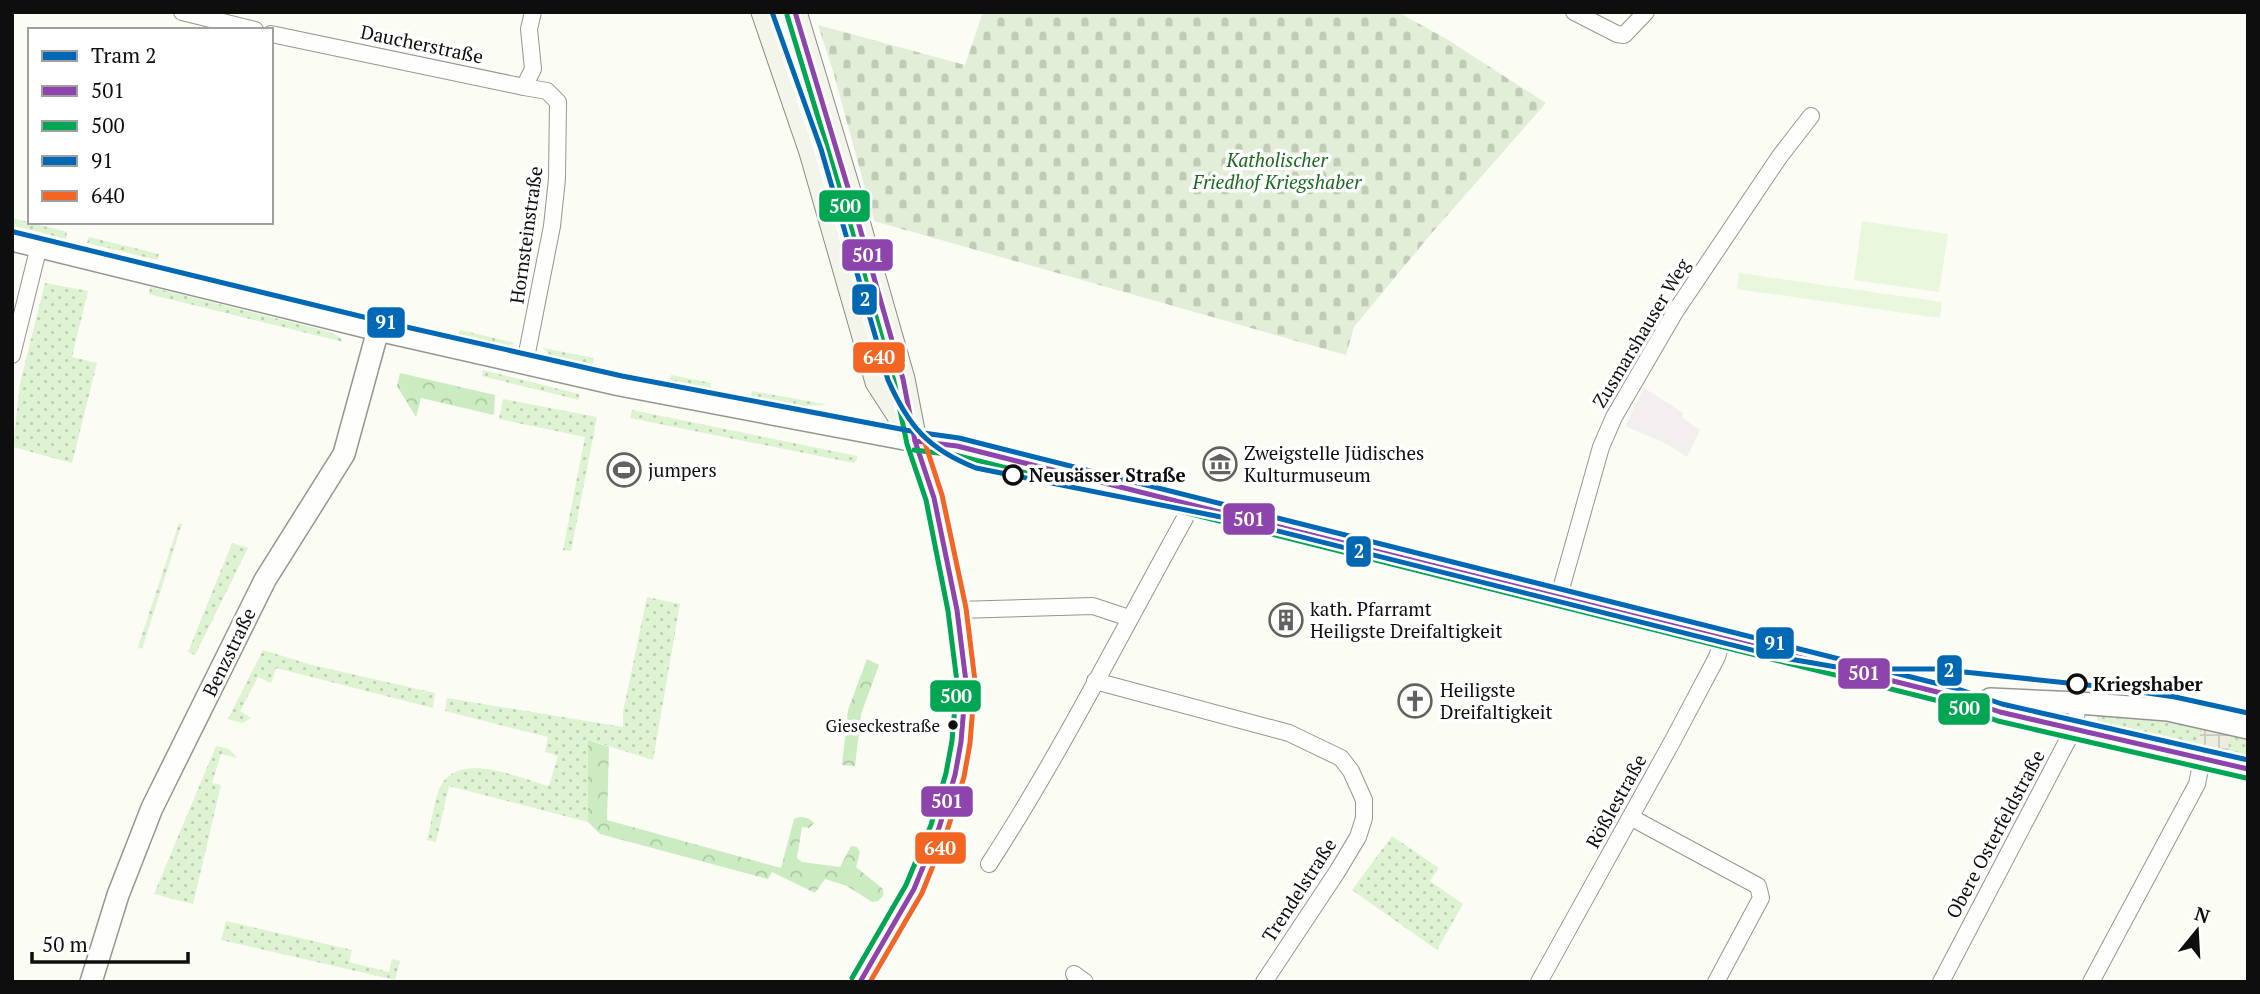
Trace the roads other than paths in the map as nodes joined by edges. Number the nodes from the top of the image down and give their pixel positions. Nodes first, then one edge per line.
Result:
1 (182, 12) edge
2 (533, 12) edge
3 (763, 12) edge
4 (794, 12) edge
5 (1574, 12) edge
6 (1646, 12) edge
7 (247, 28) edge
8 (273, 34) edge
9 (524, 87) junction
10 (1811, 116) dead end
11 (12, 240) edge
12 (38, 246) junction
13 (378, 330) junction
14 (12, 355) edge
15 (525, 363) junction
16 (915, 442) junction
17 (1189, 504) junction
18 (1559, 596) junction
19 (957, 610) junction
20 (1129, 618) junction
21 (1723, 637) junction
22 (1095, 681) junction
23 (1953, 696) junction
24 (2079, 703) junction
25 (2248, 729) edge
26 (2073, 730) junction
27 (2202, 760) junction
28 (2248, 769) edge
29 (1632, 818) junction
30 (989, 864) dead end
31 (91, 982) edge
32 (860, 982) edge
33 (1264, 982) edge
34 (1539, 982) edge
35 (1716, 982) edge
36 (1941, 982) edge
37 (2091, 982) edge

1 - 7 street
2 - 9 street
3 - 16 main road
4 - 16 main road
5 - 6 street
8 - 9 street, Daucherstraße
9 - 15 street, Hornsteinstraße
10 - 18 street, Zusmarshauser Weg
11 - 12 street
12 - 13 street
12 - 14 street
13 - 15 street
13 - 31 street, Benzstraße
15 - 16 street
16 - 17 street
16 - 19 main road
17 - 18 street
17 - 20 street
18 - 21 street
19 - 20 street
19 - 32 main road
20 - 22 street
21 - 23 street
21 - 29 street, Rößlestraße
22 - 30 street
22 - 33 street, Trendelstraße
23 - 24 street
23 - 26 street
24 - 25 street
24 - 26 street, Obere Osterfeldstraße
26 - 27 street
26 - 36 street, Obere Osterfeldstraße
27 - 28 street
27 - 37 street
29 - 34 street, Rößlestraße
29 - 35 street

